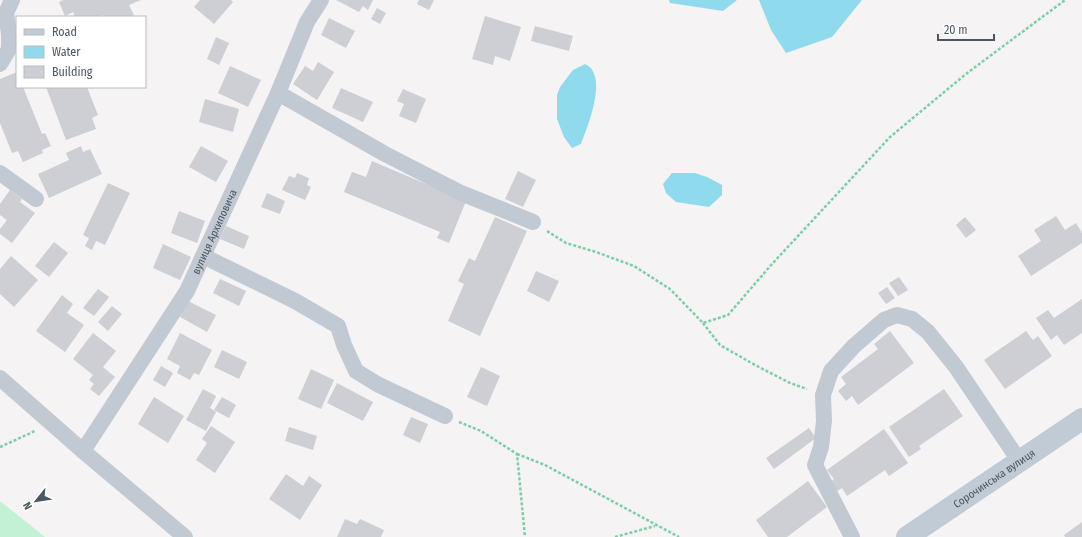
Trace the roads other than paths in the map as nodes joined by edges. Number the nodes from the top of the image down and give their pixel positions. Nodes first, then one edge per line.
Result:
1 (12, 0) edge
2 (321, 0) edge
3 (0, 64) edge
4 (278, 93) junction
5 (0, 173) edge
6 (36, 199) dead end
7 (533, 222) road end
8 (203, 256) junction
9 (0, 378) edge
10 (445, 416) road end
11 (1082, 420) edge
12 (83, 450) junction
13 (1020, 462) junction
14 (185, 537) edge
15 (852, 537) edge
16 (907, 537) edge

1 - 3 street
2 - 4 street, вулиця Архиповича
4 - 7 street
4 - 8 street, вулиця Архиповича
5 - 6 street
8 - 10 street
8 - 12 street, вулиця Архиповича
9 - 12 street
11 - 13 main road, Сорочинська вулиця
12 - 14 street
13 - 15 street
13 - 16 main road, Сорочинська вулиця

